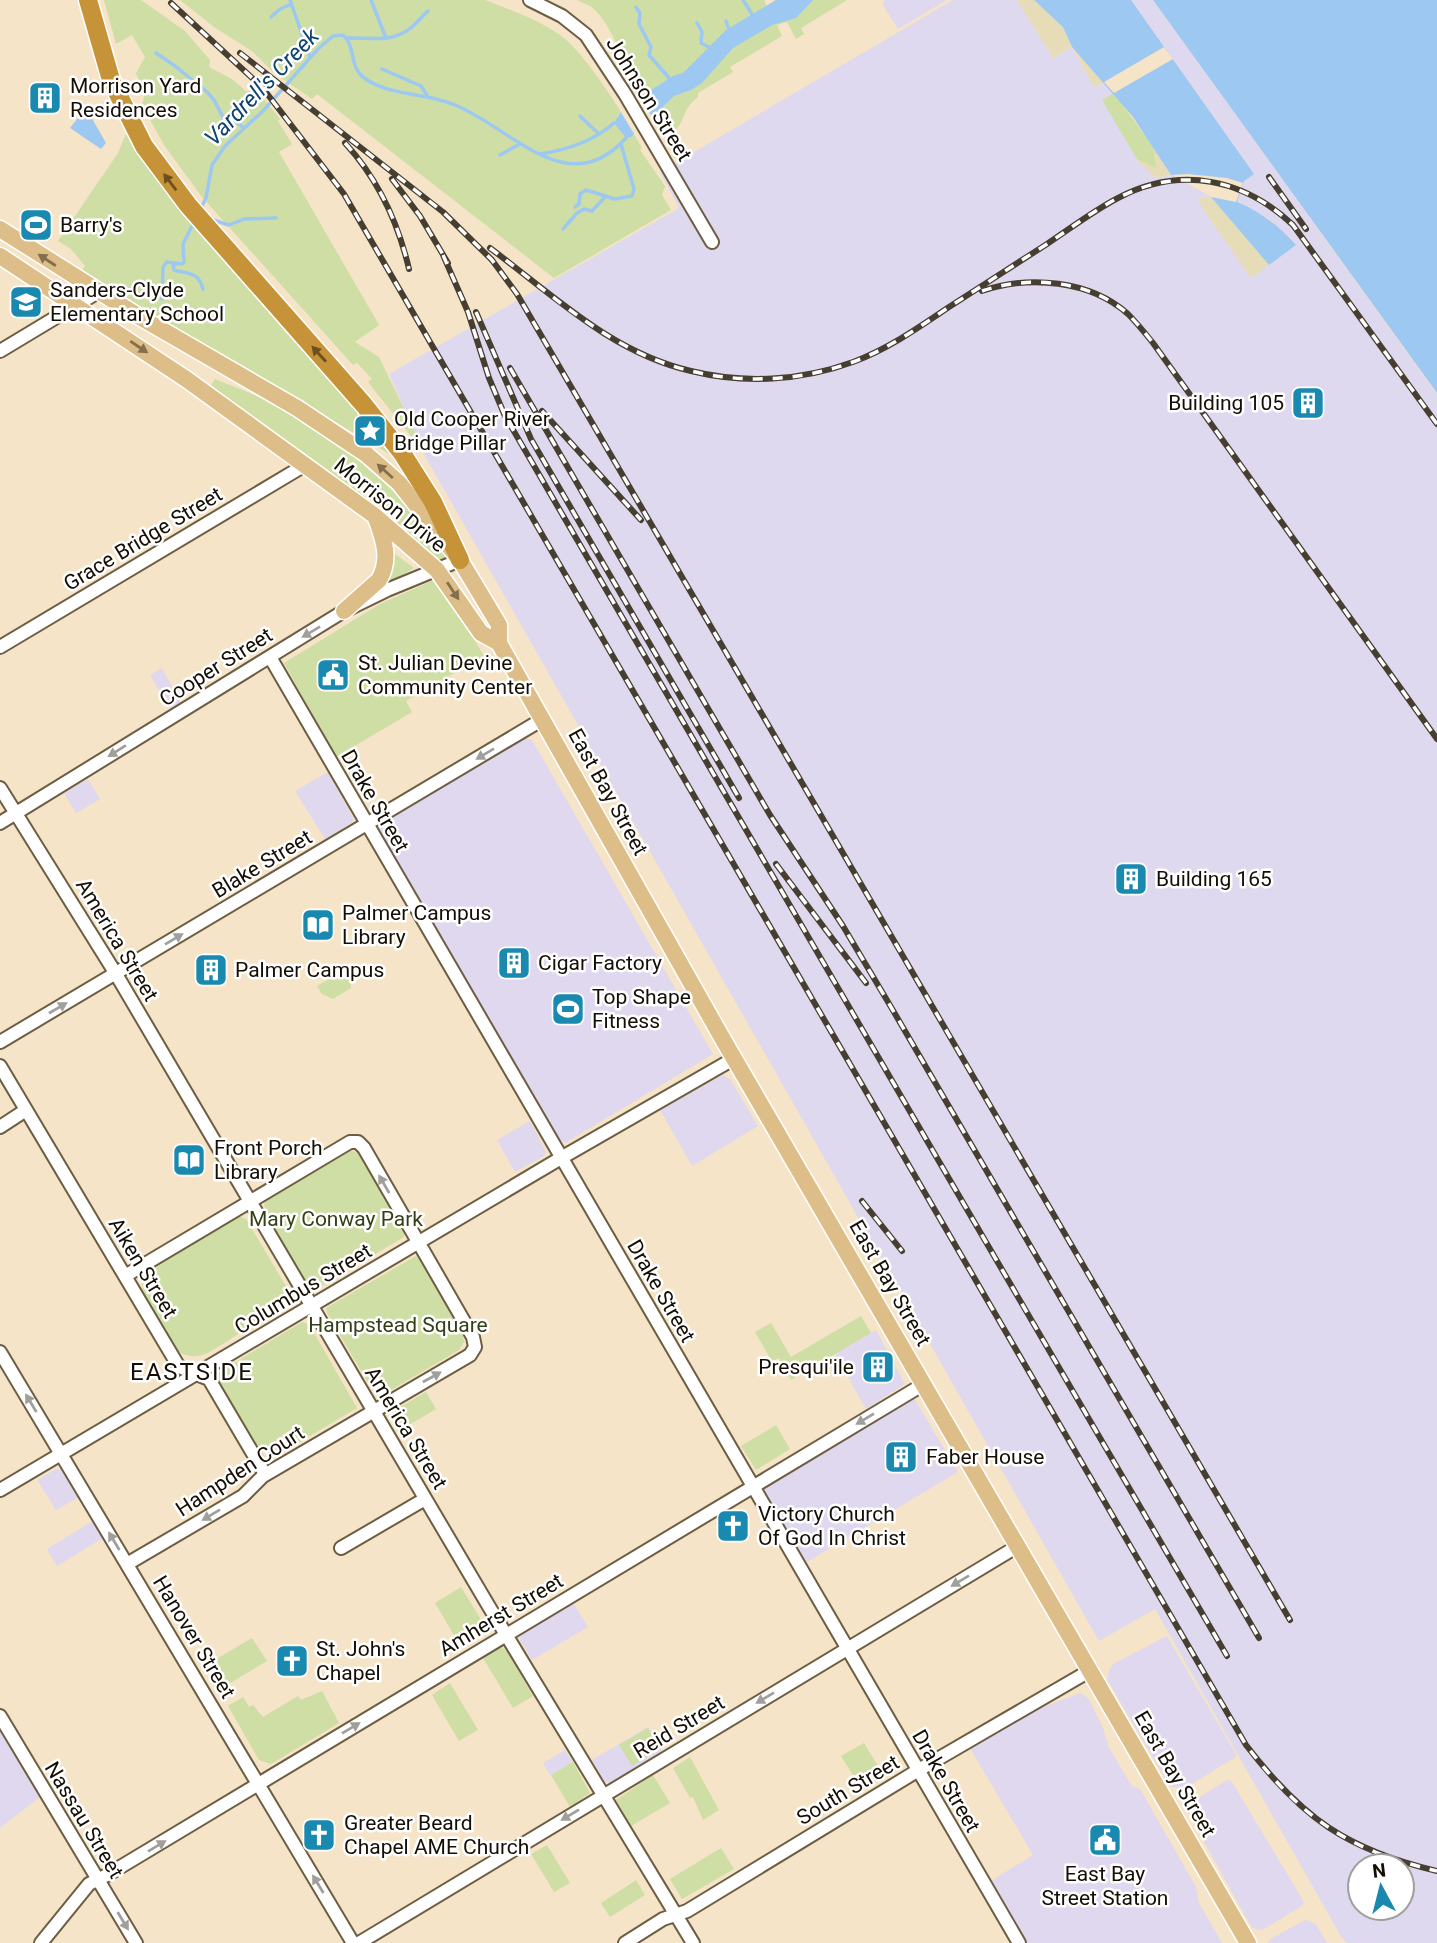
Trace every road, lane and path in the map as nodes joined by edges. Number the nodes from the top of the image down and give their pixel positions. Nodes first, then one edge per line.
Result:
1 (88, 0) edge
2 (530, 0) edge
3 (0, 229) edge
4 (712, 242) dead end
5 (0, 256) edge
6 (98, 292) junction
7 (77, 305) junction
8 (0, 351) edge
9 (305, 465) junction
10 (376, 516) junction
11 (460, 560) junction
12 (437, 570) junction
13 (344, 611) junction
14 (499, 643) junction
15 (0, 648) edge
16 (270, 657) junction
17 (544, 719) junction
18 (0, 788) edge
19 (17, 813) junction
20 (0, 823) edge
21 (366, 824) junction
22 (116, 974) junction
23 (0, 1042) edge
24 (734, 1058) junction
25 (0, 1066) edge
26 (26, 1110) junction
27 (0, 1127) edge
28 (561, 1158) junction
29 (250, 1201) junction
30 (418, 1243) junction
31 (125, 1276) junction
32 (311, 1306) junction
33 (0, 1352) edge
34 (196, 1374) junction
35 (924, 1384) junction
36 (373, 1411) junction
37 (61, 1454) junction
38 (265, 1474) junction
39 (752, 1486) junction
40 (0, 1490) edge
41 (425, 1499) junction
42 (1018, 1546) junction
43 (341, 1548) dead end
44 (127, 1564) junction
45 (506, 1635) junction
46 (847, 1649) junction
47 (1091, 1670) junction
48 (0, 1716) edge
49 (918, 1771) junction
50 (259, 1783) junction
51 (602, 1796) junction
52 (98, 1880) junction
53 (675, 1915) junction
54 (41, 1943) edge
55 (136, 1943) edge
56 (353, 1943) edge
57 (359, 1943) edge
58 (625, 1943) edge
59 (693, 1943) edge
60 (1019, 1943) edge
61 (1248, 1943) edge

11 -> 1 highway
2 - 4 street, Johnson Street
6 -> 3 main road, Morrison Drive
5 - 7 main road, Morrison Drive
6 - 7 street
11 -> 6 main road, Morrison Drive
7 - 8 street
7 -> 9 main road, Morrison Drive
9 - 10 main road, Morrison Drive
9 - 15 street, Grace Bridge Street
10 - 12 main road, Morrison Drive
10 - 13 main road
11 - 12 street, Cooper Street
11 - 14 main road, Morrison Drive
12 - 13 street, Cooper Street
12 -> 14 main road, Morrison Drive
13 -> 16 street, Cooper Street
14 - 17 main road, East Bay Street
16 -> 19 street, Cooper Street
16 - 21 street, Drake Street
17 -> 21 street, Blake Street
17 - 24 main road, East Bay Street
18 - 19 street, America Street
19 - 20 street, Cooper Street
19 - 22 street, America Street
22 -> 21 street, Blake Street
21 - 28 street, Drake Street
23 -> 22 street, Blake Street
22 - 29 street, America Street
24 - 28 street, Columbus Street
24 - 35 main road, East Bay Street
25 - 26 street, Aiken Street
26 - 27 street
26 - 31 street, Aiken Street
28 - 30 street, Columbus Street
28 - 39 street, Drake Street
30 -> 29 street
29 - 31 street
29 - 32 street, America Street
30 - 32 street, Columbus Street
36 -> 30 street, Hampden Court
31 - 34 street, Aiken Street
32 - 34 street, Columbus Street
32 - 36 street, America Street
37 -> 33 street, Hanover Street
34 - 37 street, Columbus Street
34 - 38 street, Aiken Street
35 -> 39 street, Amherst Street
35 - 42 main road, East Bay Street
36 - 38 street, Hampden Court
36 - 41 street, America Street
37 - 40 street, Columbus Street
44 -> 37 street, Hanover Street
38 -> 44 street, Hampden Court
39 - 45 street, Amherst Street
39 - 46 street, Drake Street
41 - 43 street
41 - 45 street, America Street
42 -> 46 street, Reid Street
42 - 47 main road, East Bay Street
44 - 50 street, Hanover Street
50 -> 45 street, Amherst Street
45 - 51 street, America Street
46 - 49 street, Drake Street
46 -> 51 street, Reid Street
47 - 49 street, South Street
47 - 61 main road, East Bay Street
48 - 52 street, Nassau Street
49 - 53 street, South Street
49 - 60 street, Drake Street
52 -> 50 street, Amherst Street
56 -> 50 street, Hanover Street
51 - 53 street, America Street
51 -> 57 street, Reid Street
52 - 54 street, Amherst Street
52 -> 55 street, Nassau Street
53 - 58 street, South Street
53 - 59 street, America Street

